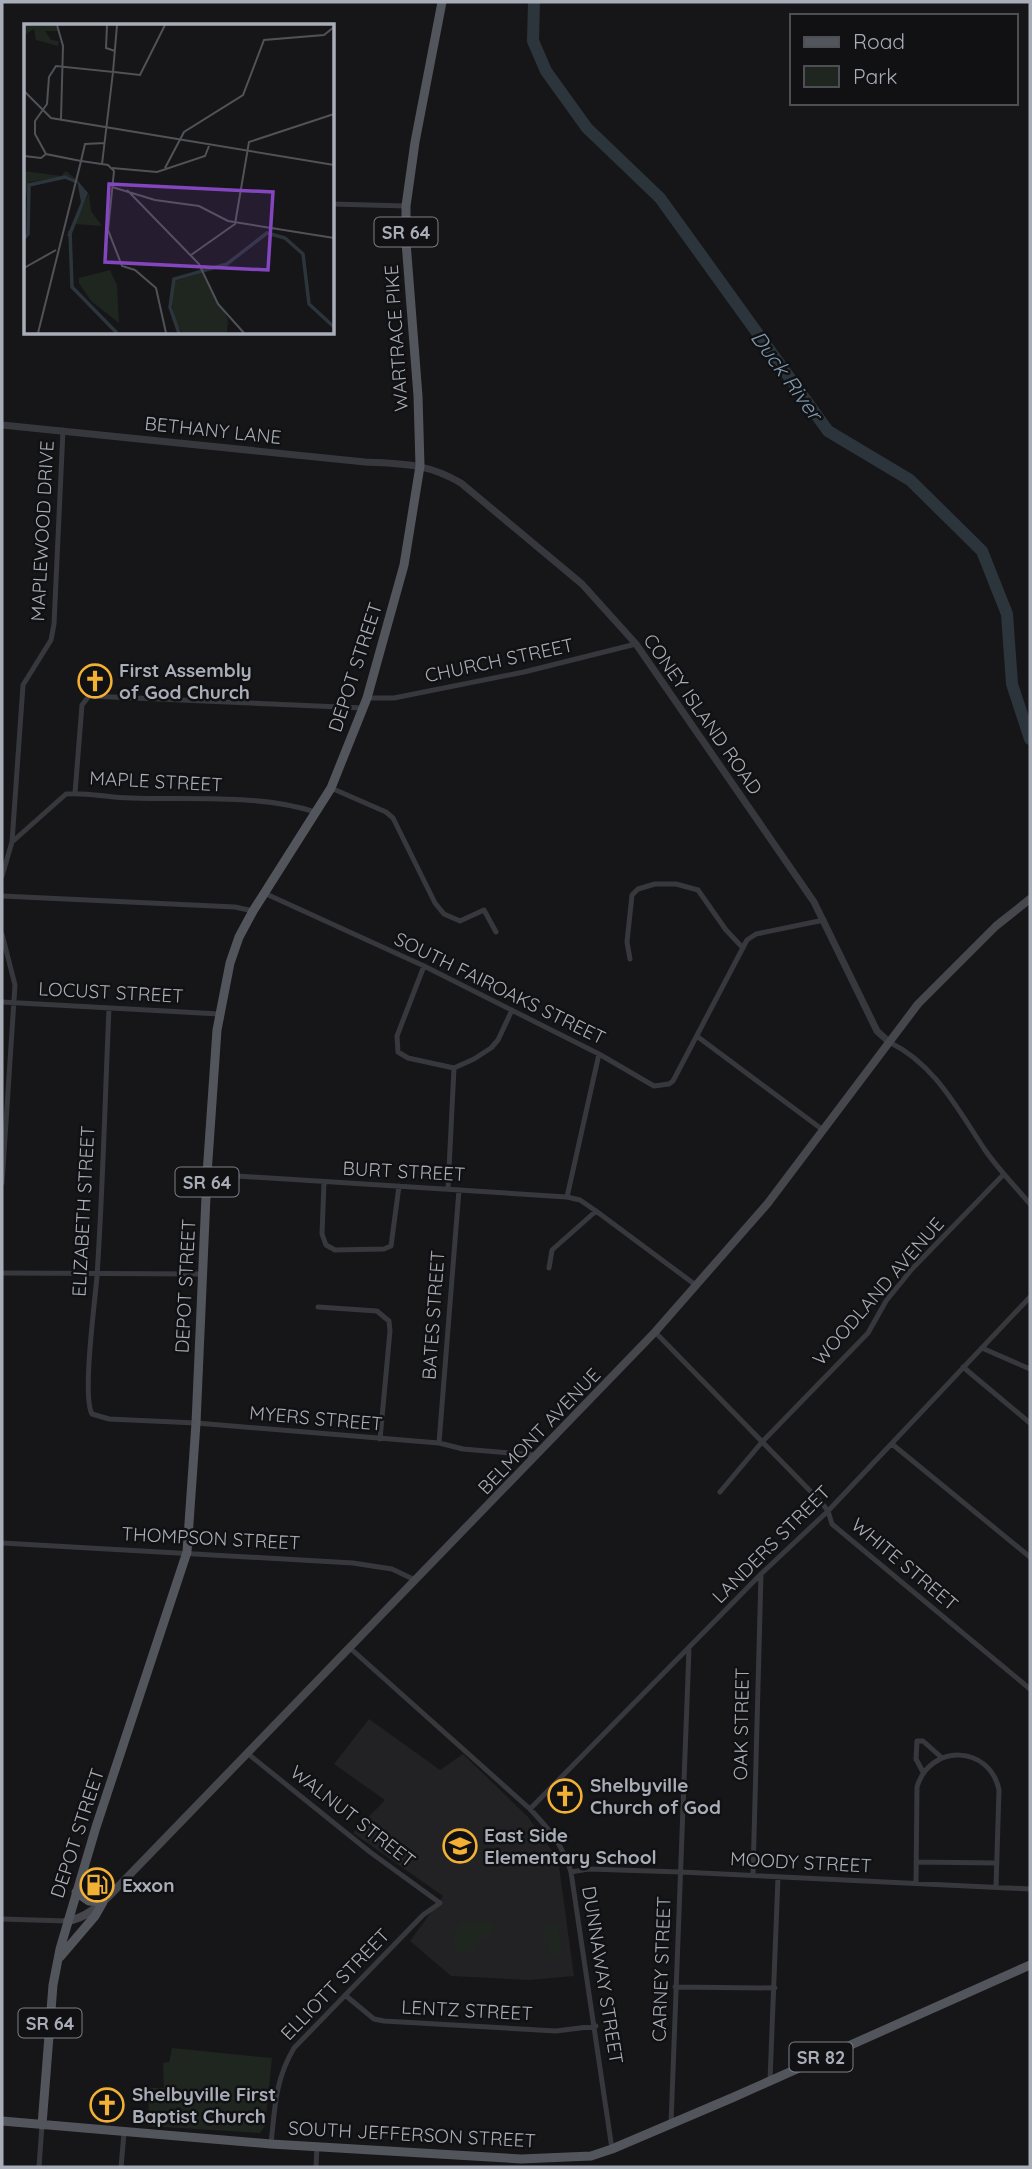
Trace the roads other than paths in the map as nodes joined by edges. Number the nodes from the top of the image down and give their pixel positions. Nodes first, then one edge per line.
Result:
1 (442, 2) edge
2 (334, 204) edge
3 (406, 206) junction
4 (2, 425) edge
5 (63, 429) junction
6 (421, 466) junction
7 (636, 644) junction
8 (365, 703) junction
9 (331, 788) junction
10 (75, 793) junction
11 (315, 812) junction
12 (12, 842) junction
13 (2, 876) edge
14 (264, 893) junction
15 (2, 896) edge
16 (1030, 899) edge
17 (253, 911) junction
18 (824, 920) junction
19 (496, 932) dead end
20 (2, 938) edge
21 (743, 948) junction
22 (630, 959) dead end
23 (424, 966) junction
24 (2, 1002) edge
25 (15, 1003) junction
26 (109, 1008) junction
27 (512, 1010) junction
28 (219, 1014) junction
29 (698, 1037) junction
30 (889, 1042) junction
31 (599, 1054) junction
32 (454, 1068) junction
33 (2, 1069) edge
34 (10, 1069) junction
35 (823, 1130) junction
36 (207, 1174) junction
37 (1004, 1174) junction
38 (324, 1182) junction
39 (2, 1183) edge
40 (398, 1186) junction
41 (449, 1189) junction
42 (459, 1190) junction
43 (567, 1197) junction
44 (1030, 1204) edge
45 (596, 1211) junction
46 (549, 1268) dead end
47 (2, 1273) edge
48 (97, 1273) junction
49 (203, 1274) junction
50 (696, 1286) junction
51 (1030, 1297) edge
52 (318, 1307) dead end
53 (655, 1332) junction
54 (982, 1348) junction
55 (963, 1367) junction
56 (1030, 1369) edge
57 (92, 1413) joint
58 (196, 1423) junction
59 (1030, 1423) edge
60 (380, 1439) junction
61 (762, 1442) junction
62 (439, 1443) junction
63 (892, 1444) junction
64 (538, 1455) junction
65 (720, 1492) dead end
66 (828, 1511) junction
67 (2, 1543) edge
68 (187, 1552) junction
69 (1030, 1557) edge
70 (761, 1574) junction
71 (415, 1580) junction
72 (349, 1648) junction
73 (690, 1649) junction
74 (1030, 1689) edge
75 (247, 1753) junction
76 (941, 1758) junction
77 (923, 1772) junction
78 (530, 1809) junction
79 (916, 1862) junction
80 (997, 1863) junction
81 (571, 1872) junction
82 (681, 1872) junction
83 (753, 1875) junction
84 (778, 1877) junction
85 (916, 1883) junction
86 (996, 1887) junction
87 (1030, 1889) edge
88 (76, 1892) junction
89 (103, 1902) junction
90 (440, 1902) joint
91 (2, 1919) edge
92 (67, 1921) junction
93 (58, 1960) junction
94 (1030, 1965) edge
95 (675, 1987) junction
96 (775, 1987) junction
97 (345, 1995) junction
98 (596, 2026) junction
99 (770, 2080) junction
100 (2, 2121) edge
101 (671, 2124) junction
102 (42, 2125) junction
103 (124, 2133) junction
104 (271, 2144) junction
105 (317, 2146) junction
106 (612, 2149) junction
107 (521, 2163) edge
108 (39, 2167) edge
109 (121, 2167) edge
110 (316, 2167) edge

1 - 3 main road, WARTRACE PIKE / SR 64
2 - 3 street
3 - 6 main road, WARTRACE PIKE / SR 64
4 - 5 street, BETHANY LANE
5 - 6 street, BETHANY LANE
5 - 12 street, MAPLEWOOD DRIVE
6 - 7 street, CONEY ISLAND ROAD
6 - 8 main road, DEPOT STREET / SR 64
7 - 8 street, CHURCH STREET
7 - 18 street, CONEY ISLAND ROAD
8 - 9 main road, DEPOT STREET / SR 64
8 - 10 street, CHURCH STREET
9 - 11 main road, DEPOT STREET / SR 64
9 - 19 street
10 - 11 street, MAPLE STREET
10 - 12 street, MAPLE STREET
11 - 14 main road, DEPOT STREET / SR 64
12 - 13 street, MAPLEWOOD DRIVE
14 - 17 main road, DEPOT STREET / SR 64
14 - 23 street, SOUTH FAIROAKS STREET
15 - 17 street
16 - 30 main road, BELMONT AVENUE
17 - 28 main road, DEPOT STREET / SR 64
18 - 21 street
18 - 30 street, CONEY ISLAND ROAD
20 - 25 street
21 - 22 street
21 - 29 street
23 - 27 street, SOUTH FAIROAKS STREET
23 - 32 street
24 - 25 street, LOCUST STREET
25 - 26 street, LOCUST STREET
25 - 34 street
26 - 28 street, LOCUST STREET
26 - 48 street, ELIZABETH STREET
27 - 31 street, SOUTH FAIROAKS STREET
27 - 32 street
28 - 36 main road, DEPOT STREET / SR 64
29 - 31 street, SOUTH FAIROAKS STREET
29 - 35 street
30 - 35 main road, BELMONT AVENUE
30 - 37 street
31 - 43 street
32 - 41 street
33 - 34 street
34 - 39 street
35 - 50 main road, BELMONT AVENUE
36 - 38 street, BURT STREET
36 - 49 main road, DEPOT STREET / SR 64
37 - 44 street
37 - 61 street, WOODLAND AVENUE
38 - 40 street, BURT STREET
38 - 40 street
40 - 41 street, BURT STREET
41 - 42 street, BURT STREET
42 - 43 street, BURT STREET
42 - 62 street, BATES STREET
43 - 45 street, BURT STREET
45 - 46 street
45 - 50 street, BURT STREET
47 - 48 street
48 - 49 street
48 - 57 street, ELIZABETH STREET
49 - 58 main road, DEPOT STREET / SR 64
50 - 53 main road, BELMONT AVENUE
51 - 54 street, LANDERS STREET
52 - 60 street
53 - 61 street, WHITE STREET
53 - 64 main road, BELMONT AVENUE
54 - 55 street, LANDERS STREET
54 - 56 street
55 - 59 street
55 - 63 street, LANDERS STREET
57 - 58 street, MYERS STREET
58 - 60 street, MYERS STREET
58 - 68 main road, DEPOT STREET / SR 64
60 - 62 street, MYERS STREET
61 - 65 street, WOODLAND AVENUE
61 - 66 street, WHITE STREET
62 - 64 street, MYERS STREET
63 - 66 street, LANDERS STREET
63 - 69 street
64 - 71 main road, BELMONT AVENUE
66 - 70 street, LANDERS STREET
66 - 74 street, WHITE STREET
67 - 68 street, THOMPSON STREET
68 - 71 street, THOMPSON STREET
68 - 88 main road, DEPOT STREET / SR 64
70 - 73 street, LANDERS STREET
70 - 83 street, OAK STREET
71 - 72 main road, BELMONT AVENUE
72 - 75 main road, BELMONT AVENUE
72 - 78 street, DUNNAWAY STREET
73 - 78 street, LANDERS STREET
73 - 82 street, CARNEY STREET
75 - 89 main road, BELMONT AVENUE
75 - 90 street, WALNUT STREET
76 - 77 street
76 - 77 street
76 - 80 street
77 - 79 street
78 - 81 street, DUNNAWAY STREET
79 - 80 street
79 - 85 street
80 - 86 street
81 - 82 street, MOODY STREET
81 - 98 street, DUNNAWAY STREET
82 - 83 street, MOODY STREET
82 - 95 street, CARNEY STREET
83 - 84 street, MOODY STREET
84 - 85 street, MOODY STREET
84 - 96 street
85 - 86 street, MOODY STREET
86 - 87 street, MOODY STREET
88 - 89 main road
88 - 92 main road, DEPOT STREET / SR 64
89 - 92 main road, BELMONT AVENUE
89 - 93 main road
90 - 97 street, ELLIOTT STREET
91 - 92 street
92 - 93 main road, SR 64
93 - 102 main road, SR 64
94 - 99 main road, SR 82
95 - 96 street
95 - 101 street, CARNEY STREET
96 - 99 street
97 - 98 street, LENTZ STREET
97 - 104 street, ELLIOTT STREET
98 - 106 street, DUNNAWAY STREET
99 - 101 main road, SR 82
100 - 102 main road, SOUTH JEFFERSON STREET
101 - 106 main road, SR 82
102 - 103 main road, SOUTH JEFFERSON STREET / SR 82
102 - 108 street
103 - 104 main road, SOUTH JEFFERSON STREET / SR 82
103 - 109 street
104 - 105 main road, SOUTH JEFFERSON STREET / SR 82
105 - 107 main road, SOUTH JEFFERSON STREET / SR 82
105 - 110 street
106 - 107 main road, SOUTH JEFFERSON STREET / SR 82

